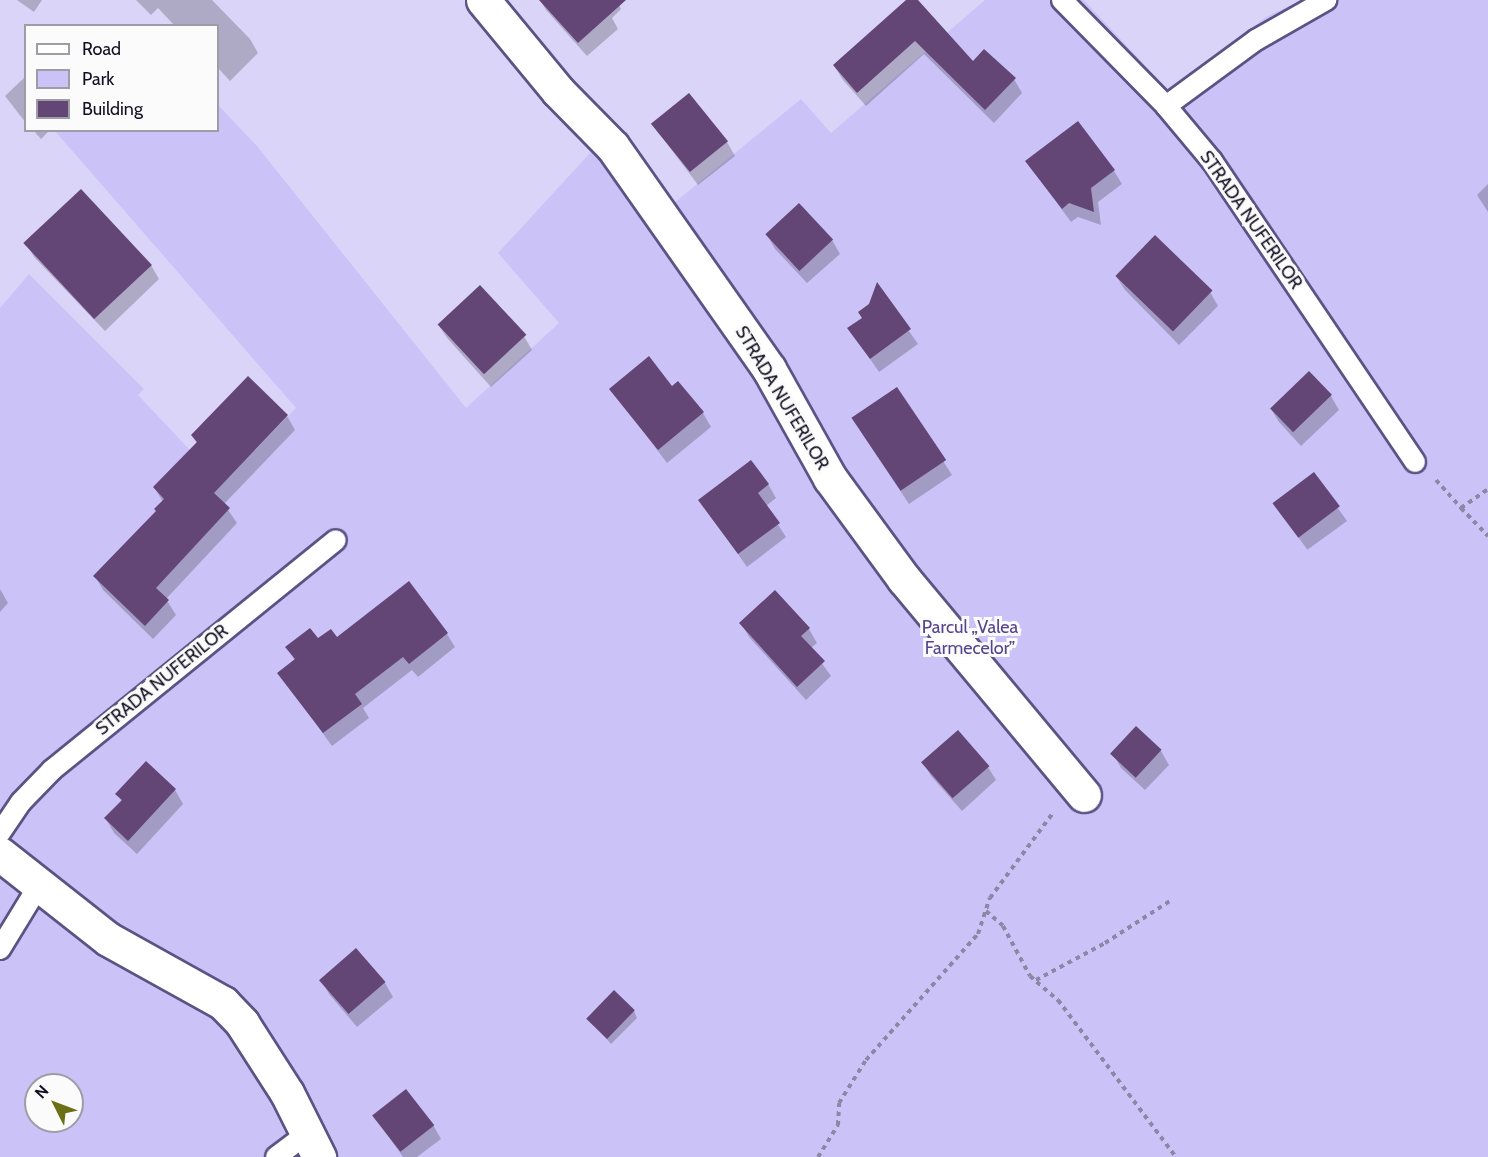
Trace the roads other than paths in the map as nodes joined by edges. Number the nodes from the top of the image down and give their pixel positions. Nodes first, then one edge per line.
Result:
1 (483, 0) edge
2 (1062, 0) edge
3 (1326, 0) edge
4 (1167, 106) junction
5 (1415, 462) road end
6 (336, 540) dead end
7 (1076, 786) road end
8 (0, 833) edge
9 (0, 854) edge
10 (39, 885) junction
11 (0, 949) edge
12 (314, 1145) edge
13 (276, 1157) edge

1 - 7 street, STRADA NUFERILOR
2 - 4 lane, STRADA NUFERILOR
3 - 4 lane
4 - 5 lane, STRADA NUFERILOR
6 - 8 lane, STRADA NUFERILOR
9 - 10 street
10 - 11 lane
10 - 12 street
12 - 13 lane

